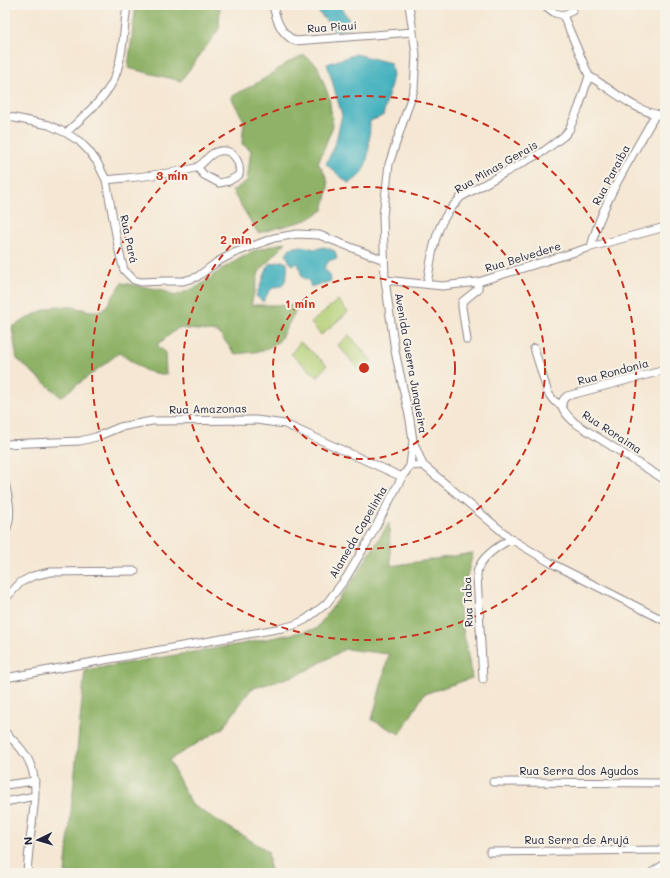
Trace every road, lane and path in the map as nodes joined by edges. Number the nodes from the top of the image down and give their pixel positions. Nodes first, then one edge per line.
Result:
1 (127, 5) edge
2 (274, 5) edge
3 (409, 5) edge
4 (544, 5) edge
5 (574, 5) edge
6 (564, 15) junction
7 (413, 32) junction
8 (589, 76) junction
9 (655, 115) junction
10 (5, 116) edge
11 (665, 116) edge
12 (66, 133) junction
13 (197, 167) junction
14 (106, 180) junction
15 (665, 227) edge
16 (591, 247) junction
17 (384, 260) junction
18 (385, 280) junction
19 (478, 282) junction
20 (427, 284) junction
21 (466, 340) dead end
22 (534, 348) dead end
23 (665, 370) edge
24 (561, 405) junction
25 (413, 441) junction
26 (5, 444) edge
27 (423, 465) junction
28 (410, 466) junction
29 (402, 477) junction
30 (665, 480) edge
31 (5, 483) edge
32 (5, 533) edge
33 (511, 539) junction
34 (136, 571) dead end
35 (5, 600) edge
36 (665, 621) edge
37 (5, 678) edge
38 (483, 679) dead end
39 (5, 732) edge
40 (35, 781) junction
41 (493, 782) dead end
42 (665, 783) edge
43 (5, 786) edge
44 (35, 796) junction
45 (5, 802) edge
46 (665, 850) edge
47 (490, 852) dead end
48 (665, 864) edge
49 (27, 873) edge
50 (651, 873) edge

1 - 12 street
2 - 7 street, Rua Piauí
3 - 7 street, Avenida Guerra Junqueira
4 - 6 street
5 - 6 street
6 - 8 street
7 - 17 street, Avenida Guerra Junqueira
8 - 9 street
8 - 20 street, Rua Minas Gerais
9 - 11 street
9 - 16 street, Rua Paraíba
10 - 12 street, Rua Pará
12 - 14 street, Rua Pará
13 - 13 street
13 - 14 street
14 - 17 street, Rua Pará
15 - 16 street, Rua Belvedere
16 - 19 street, Rua Belvedere
17 - 18 street, Avenida Guerra Junqueira
18 - 20 street, Rua Belvedere
18 - 25 street, Avenida Guerra Junqueira
19 - 20 street, Rua Belvedere
19 - 21 street
22 - 24 street, Rua Roraima
23 - 24 street, Rua Rondonia
24 - 30 street, Rua Roraima
25 - 27 street, Avenida Guerra Junqueira
25 - 28 street, Avenida Guerra Junqueira
26 - 29 street, Rua Amazonas
27 - 28 street
27 - 33 street
28 - 29 street, Alameda Capelinha
29 - 37 street, Alameda Capelinha
31 - 32 street
33 - 36 street
33 - 38 street, Rua Taba
34 - 35 street
39 - 40 street
40 - 43 street
40 - 44 street
41 - 42 street, Rua Serra dos Agudos
44 - 45 street
44 - 49 street
46 - 47 street, Rua Serra de Arujá
48 - 50 street

